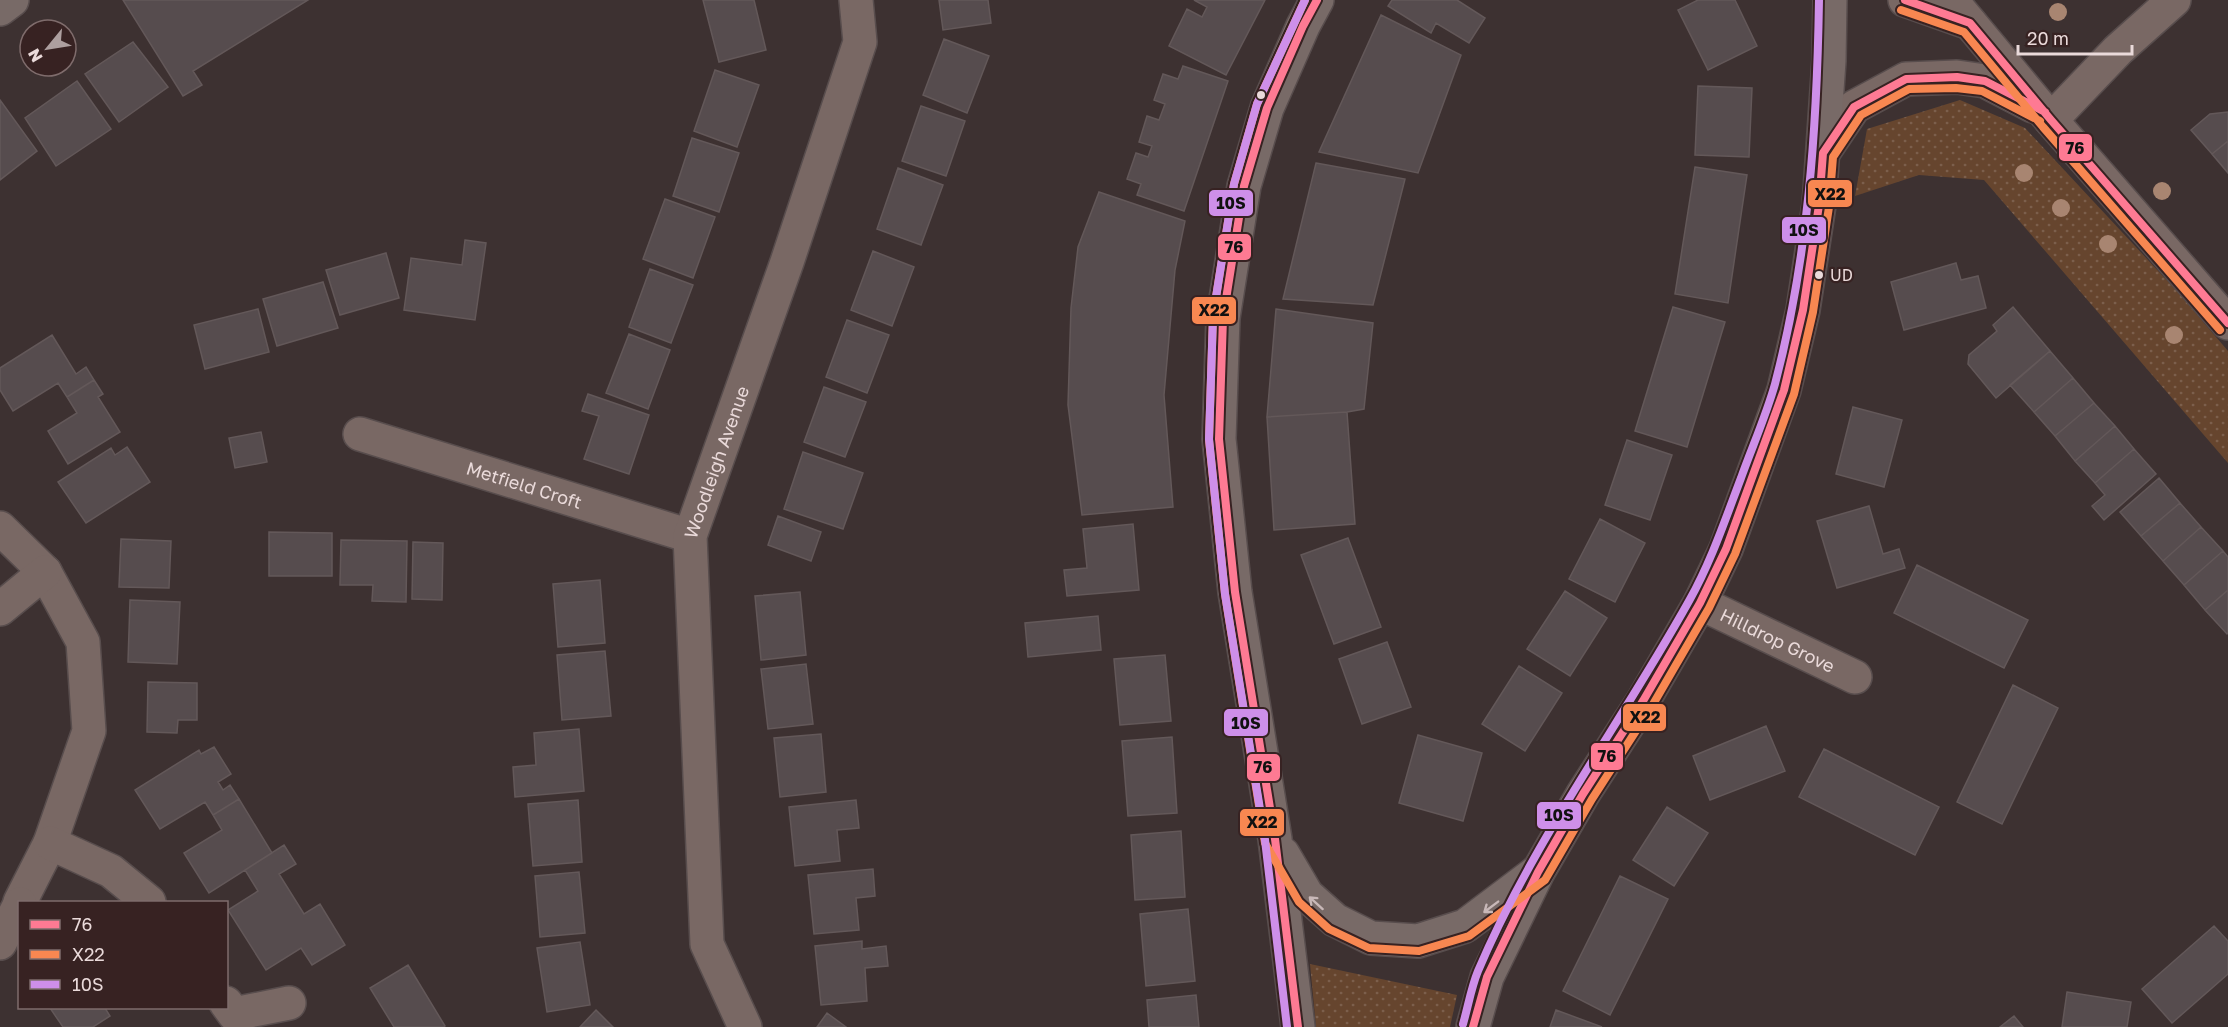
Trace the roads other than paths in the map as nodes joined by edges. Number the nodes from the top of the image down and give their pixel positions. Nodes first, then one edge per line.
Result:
1 (12, 0) edge
2 (856, 0) edge
3 (1317, 0) edge
4 (1830, 0) edge
5 (1905, 0) edge
6 (2174, 0) edge
7 (0, 9) edge
8 (1961, 11) edge
9 (2048, 116) junction
10 (1823, 153) junction
11 (2228, 323) edge
12 (360, 434) dead end
13 (0, 528) edge
14 (690, 536) junction
15 (45, 572) junction
16 (1700, 603) junction
17 (0, 609) edge
18 (1855, 677) dead end
19 (1275, 839) junction
20 (50, 843) junction
21 (1538, 872) junction
22 (21, 901) edge
23 (147, 901) edge
24 (18, 907) edge
25 (0, 943) edge
26 (289, 1004) dead end
27 (230, 1015) edge
28 (745, 1027) edge
29 (1298, 1027) edge
30 (1473, 1027) edge

1 - 7 main road
2 - 14 street, Woodleigh Avenue
3 - 19 main road
4 - 10 main road
5 - 8 street
6 - 9 street
8 - 9 street
9 - 10 street
9 - 11 street
10 - 16 main road
12 - 14 street, Metfield Croft
13 - 15 street
14 - 28 street, Woodleigh Avenue
15 - 17 street
15 - 20 street
16 - 18 street, Hilldrop Grove
16 - 21 main road
21 -> 19 main road
19 - 29 main road
20 - 22 street
20 - 23 street
21 - 30 main road
24 - 25 street
26 - 27 street

